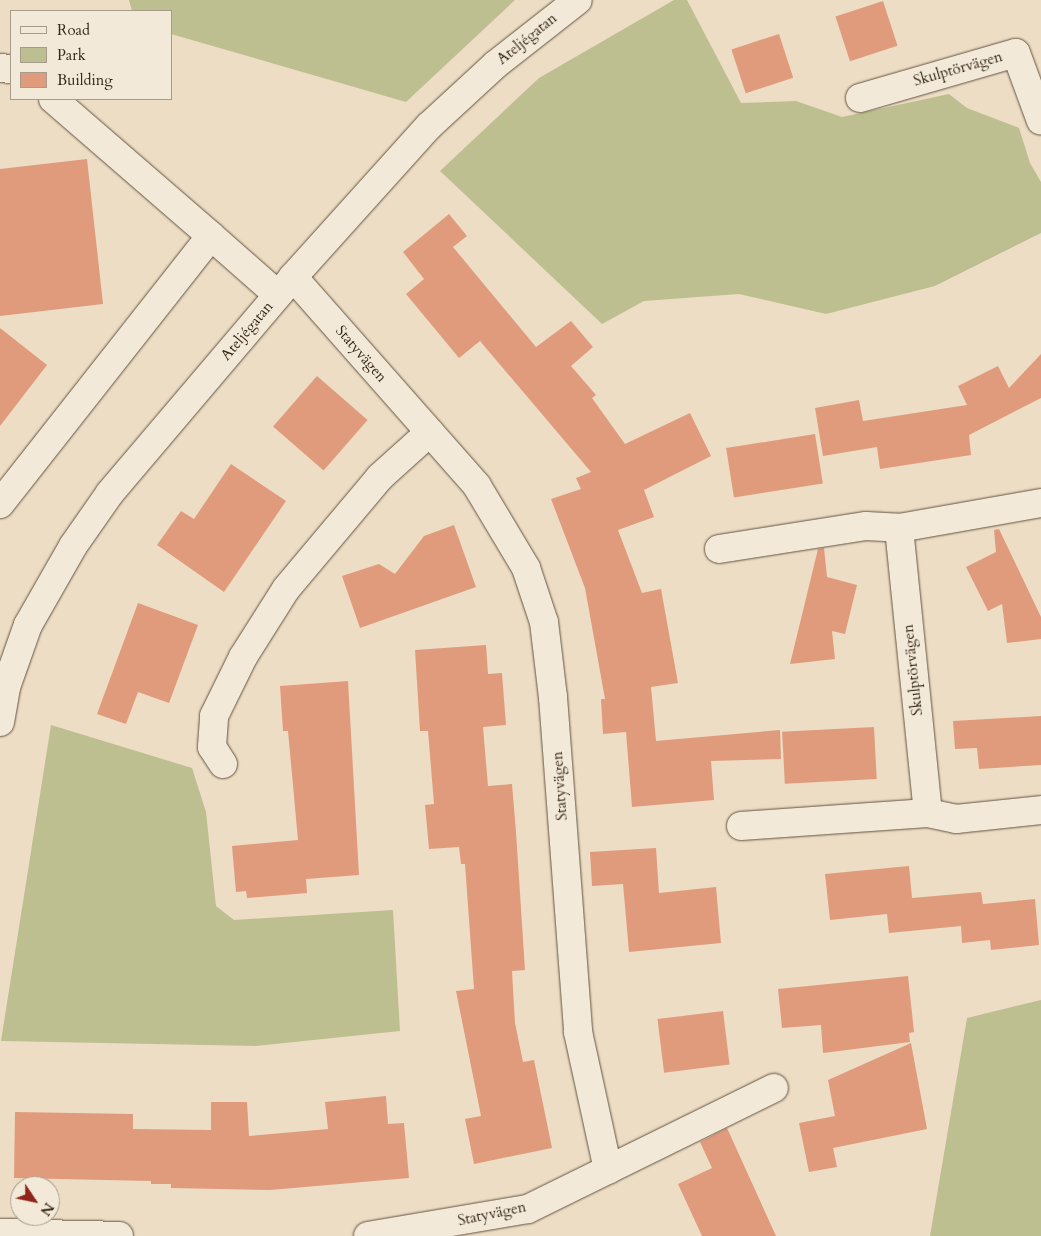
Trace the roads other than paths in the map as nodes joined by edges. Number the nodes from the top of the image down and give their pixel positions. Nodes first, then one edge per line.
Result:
1 (578, 0) edge
2 (860, 98) dead end
3 (54, 100) edge
4 (1041, 121) edge
5 (211, 236) junction
6 (285, 286) junction
7 (430, 432) junction
8 (1041, 503) edge
9 (0, 504) edge
10 (899, 528) junction
11 (719, 548) dead end
12 (7, 664) edge
13 (0, 722) edge
14 (223, 764) dead end
15 (1041, 810) edge
16 (928, 813) junction
17 (741, 826) dead end
18 (774, 1088) dead end
19 (608, 1170) junction
20 (0, 1233) edge
21 (119, 1236) edge
22 (368, 1236) edge

1 - 6 street, Ateljégatan
2 - 4 street, Skulptörvägen
3 - 5 street, Statyvägen
5 - 6 street, Statyvägen
5 - 9 street
6 - 7 street, Statyvägen
6 - 12 street, Ateljégatan
7 - 14 street
7 - 19 street, Statyvägen
8 - 10 street
10 - 11 street
10 - 16 street, Skulptörvägen
12 - 13 street, Ateljégatan
15 - 16 street
16 - 17 street
18 - 19 street, Statyvägen
19 - 22 street, Statyvägen
20 - 21 street

